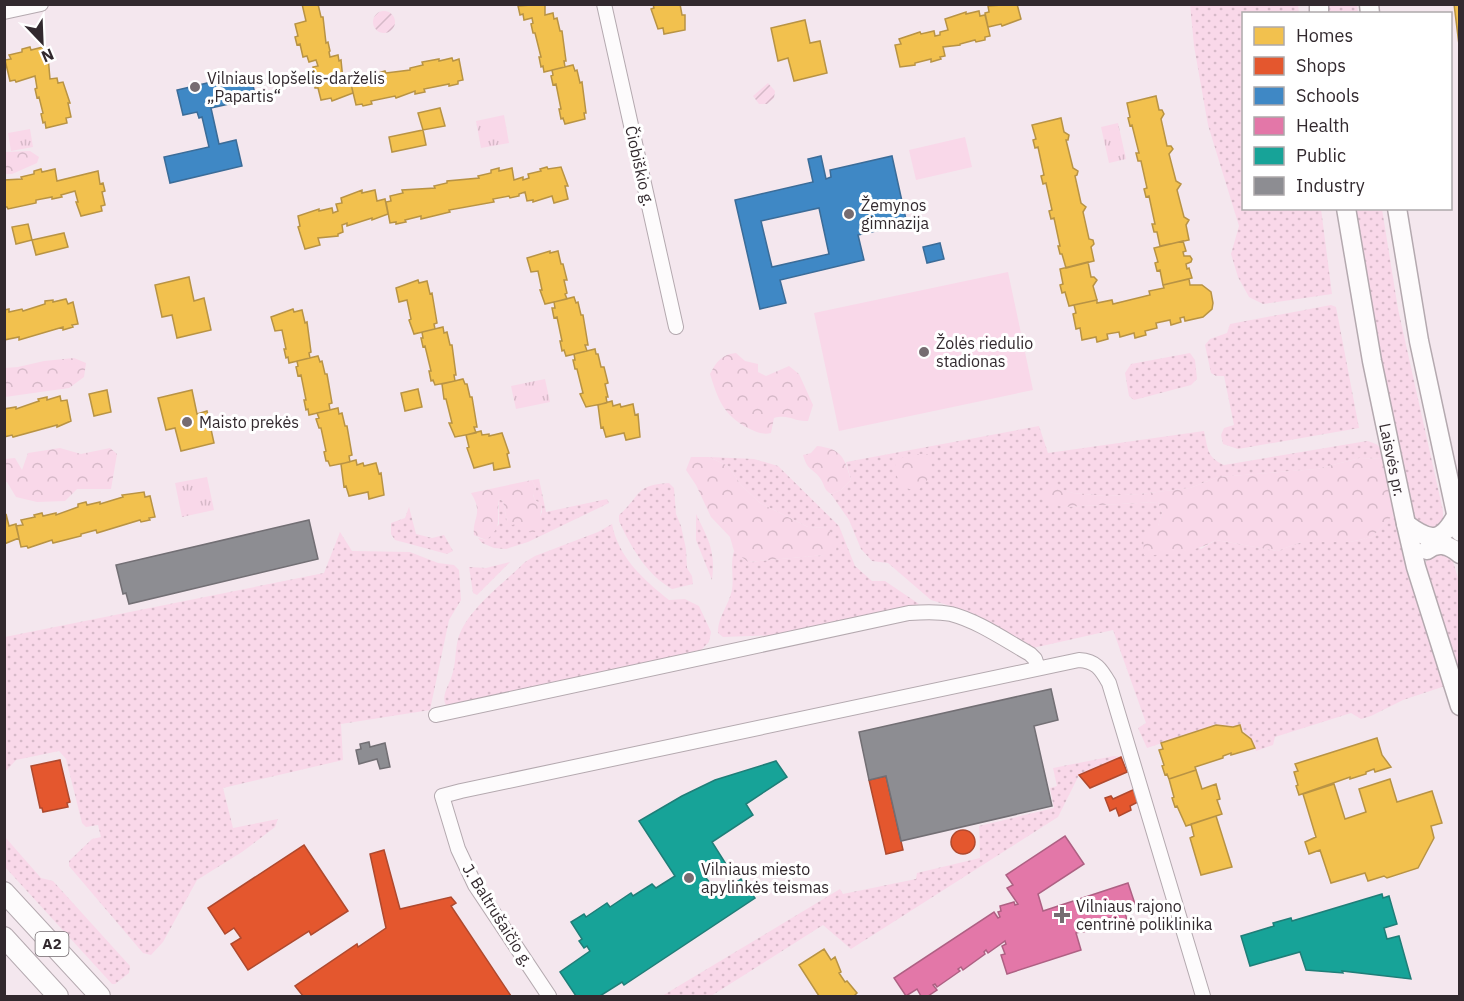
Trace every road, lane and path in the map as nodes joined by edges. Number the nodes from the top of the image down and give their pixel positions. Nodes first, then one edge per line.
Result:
1 (41, 4) edge
2 (604, 4) edge
3 (4, 12) edge
4 (1346, 210) edge
5 (1396, 210) edge
6 (676, 327) dead end
7 (1406, 524) junction
8 (1458, 524) edge
9 (1460, 554) edge
10 (1416, 567) junction
11 (1038, 668) junction
12 (1460, 706) edge
13 (436, 716) dead end
14 (4, 892) edge
15 (4, 937) edge
16 (58, 996) edge
17 (100, 996) edge
18 (549, 996) edge
19 (1203, 996) edge

1 - 3 street
2 - 6 street, Čiobiškio g.
4 - 7 main road, Laisvės pr.
5 - 8 main road
7 - 8 main road
7 - 10 main road, Laisvės pr.
9 - 10 main road
10 - 12 main road, Laisvės pr.
11 - 13 street
11 - 18 street, J. Baltrušaičio g.
11 - 19 street
14 - 17 highway, A2
15 - 16 highway, A2

